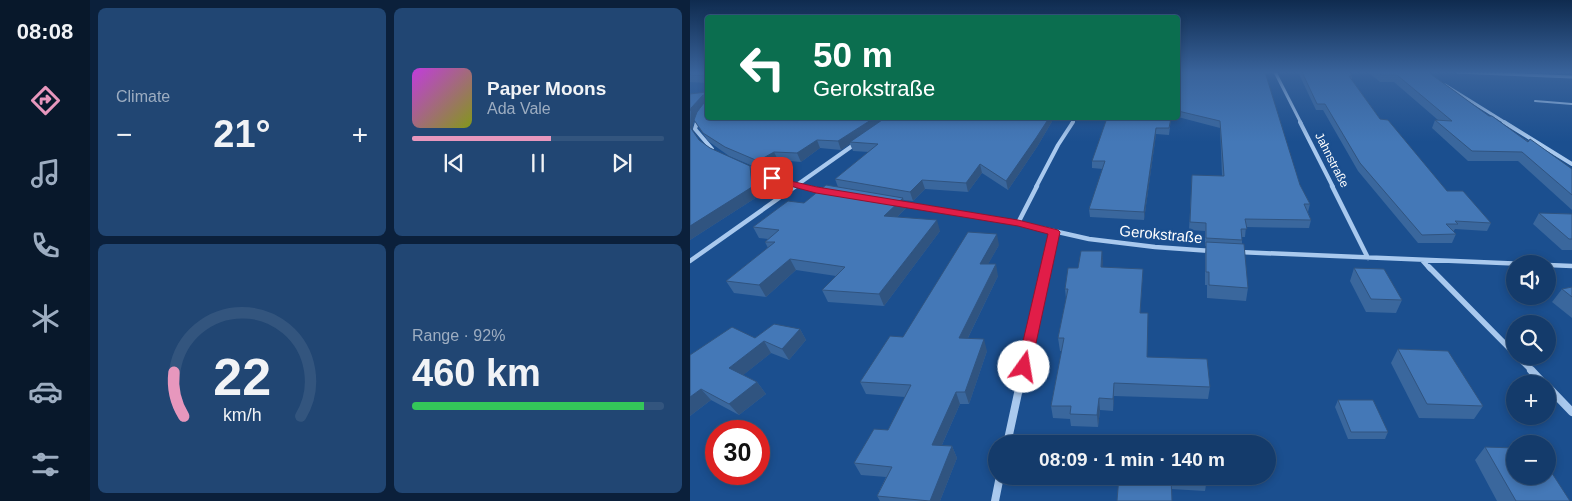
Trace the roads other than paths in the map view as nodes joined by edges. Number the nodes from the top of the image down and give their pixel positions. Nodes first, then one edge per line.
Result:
1 (1287, 95) edge
2 (1462, 95) edge
3 (1535, 101) dead end
4 (1572, 104) edge
5 (702, 112) edge
6 (1074, 120) edge
7 (861, 140) edge
8 (716, 152) edge
9 (738, 164) edge
10 (1572, 164) edge
11 (798, 186) junction
12 (836, 193) edge
13 (893, 202) edge
14 (1018, 223) junction
15 (1054, 232) junction
16 (1222, 251) edge
17 (1232, 252) edge
18 (1368, 258) junction
19 (1421, 259) junction
20 (690, 260) edge
21 (1506, 263) edge
22 (1556, 265) edge
23 (1572, 266) edge
24 (1506, 345) edge
25 (1526, 365) edge
26 (1535, 375) edge
27 (1556, 395) edge
28 (1572, 412) edge
29 (1009, 435) edge
30 (998, 485) edge
31 (994, 501) edge

1 - 18 street, Jahnstraße
2 - 10 street
3 - 4 lane
5 - 8 street
6 - 14 street
7 - 11 street
9 - 11 street
11 - 12 street
11 - 20 street
13 - 14 street, Gerokstraße
14 - 15 street, Gerokstraße
15 - 16 street, Gerokstraße
15 - 29 street
17 - 18 street
18 - 19 street
19 - 21 street
19 - 24 street
22 - 23 street
25 - 26 street
27 - 28 street
30 - 31 street

